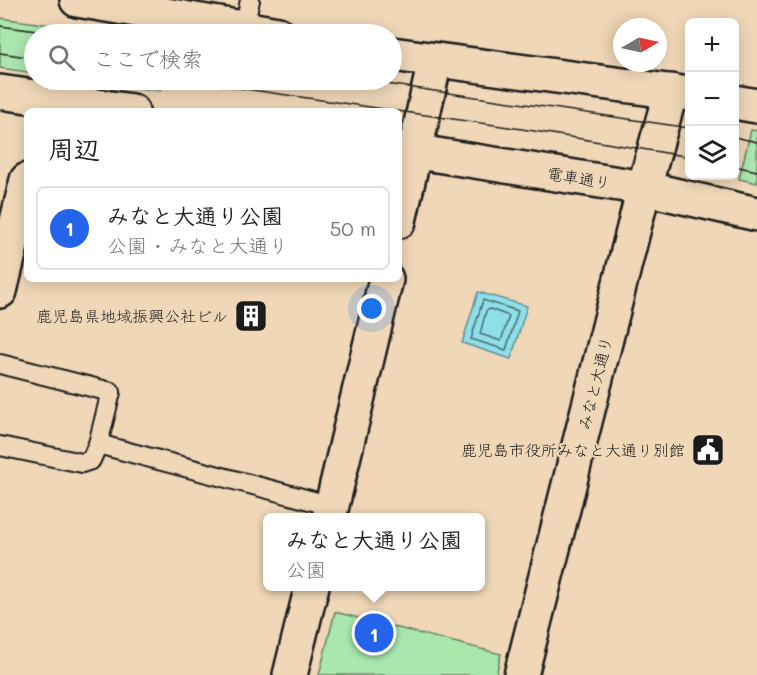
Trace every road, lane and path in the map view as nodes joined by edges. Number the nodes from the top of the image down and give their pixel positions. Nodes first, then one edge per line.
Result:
1 (77, 0) edge
2 (247, 14) edge
3 (262, 24) edge
4 (402, 56) edge
5 (435, 61) junction
6 (0, 92) edge
7 (680, 93) edge
8 (739, 103) edge
9 (46, 105) edge
10 (757, 106) edge
11 (89, 108) edge
12 (407, 151) edge
13 (644, 188) junction
14 (24, 192) edge
15 (402, 194) edge
16 (757, 214) edge
17 (385, 282) edge
18 (0, 291) edge
19 (0, 364) edge
20 (98, 444) junction
21 (0, 446) edge
22 (331, 512) edge
23 (311, 591) edge
24 (290, 675) edge
25 (521, 675) edge

1 - 2 street
2 - 3 street
4 - 5 street
5 - 7 street
5 - 12 street
6 - 9 street
7 - 13 street, みなと大通り
8 - 10 street
9 - 11 street
12 - 13 street, 電車通り
12 - 15 street
13 - 16 street, 電車通り
13 - 25 street, みなと大通り
14 - 18 street
17 - 22 street
19 - 20 lane
20 - 21 lane
20 - 22 lane
23 - 24 street

